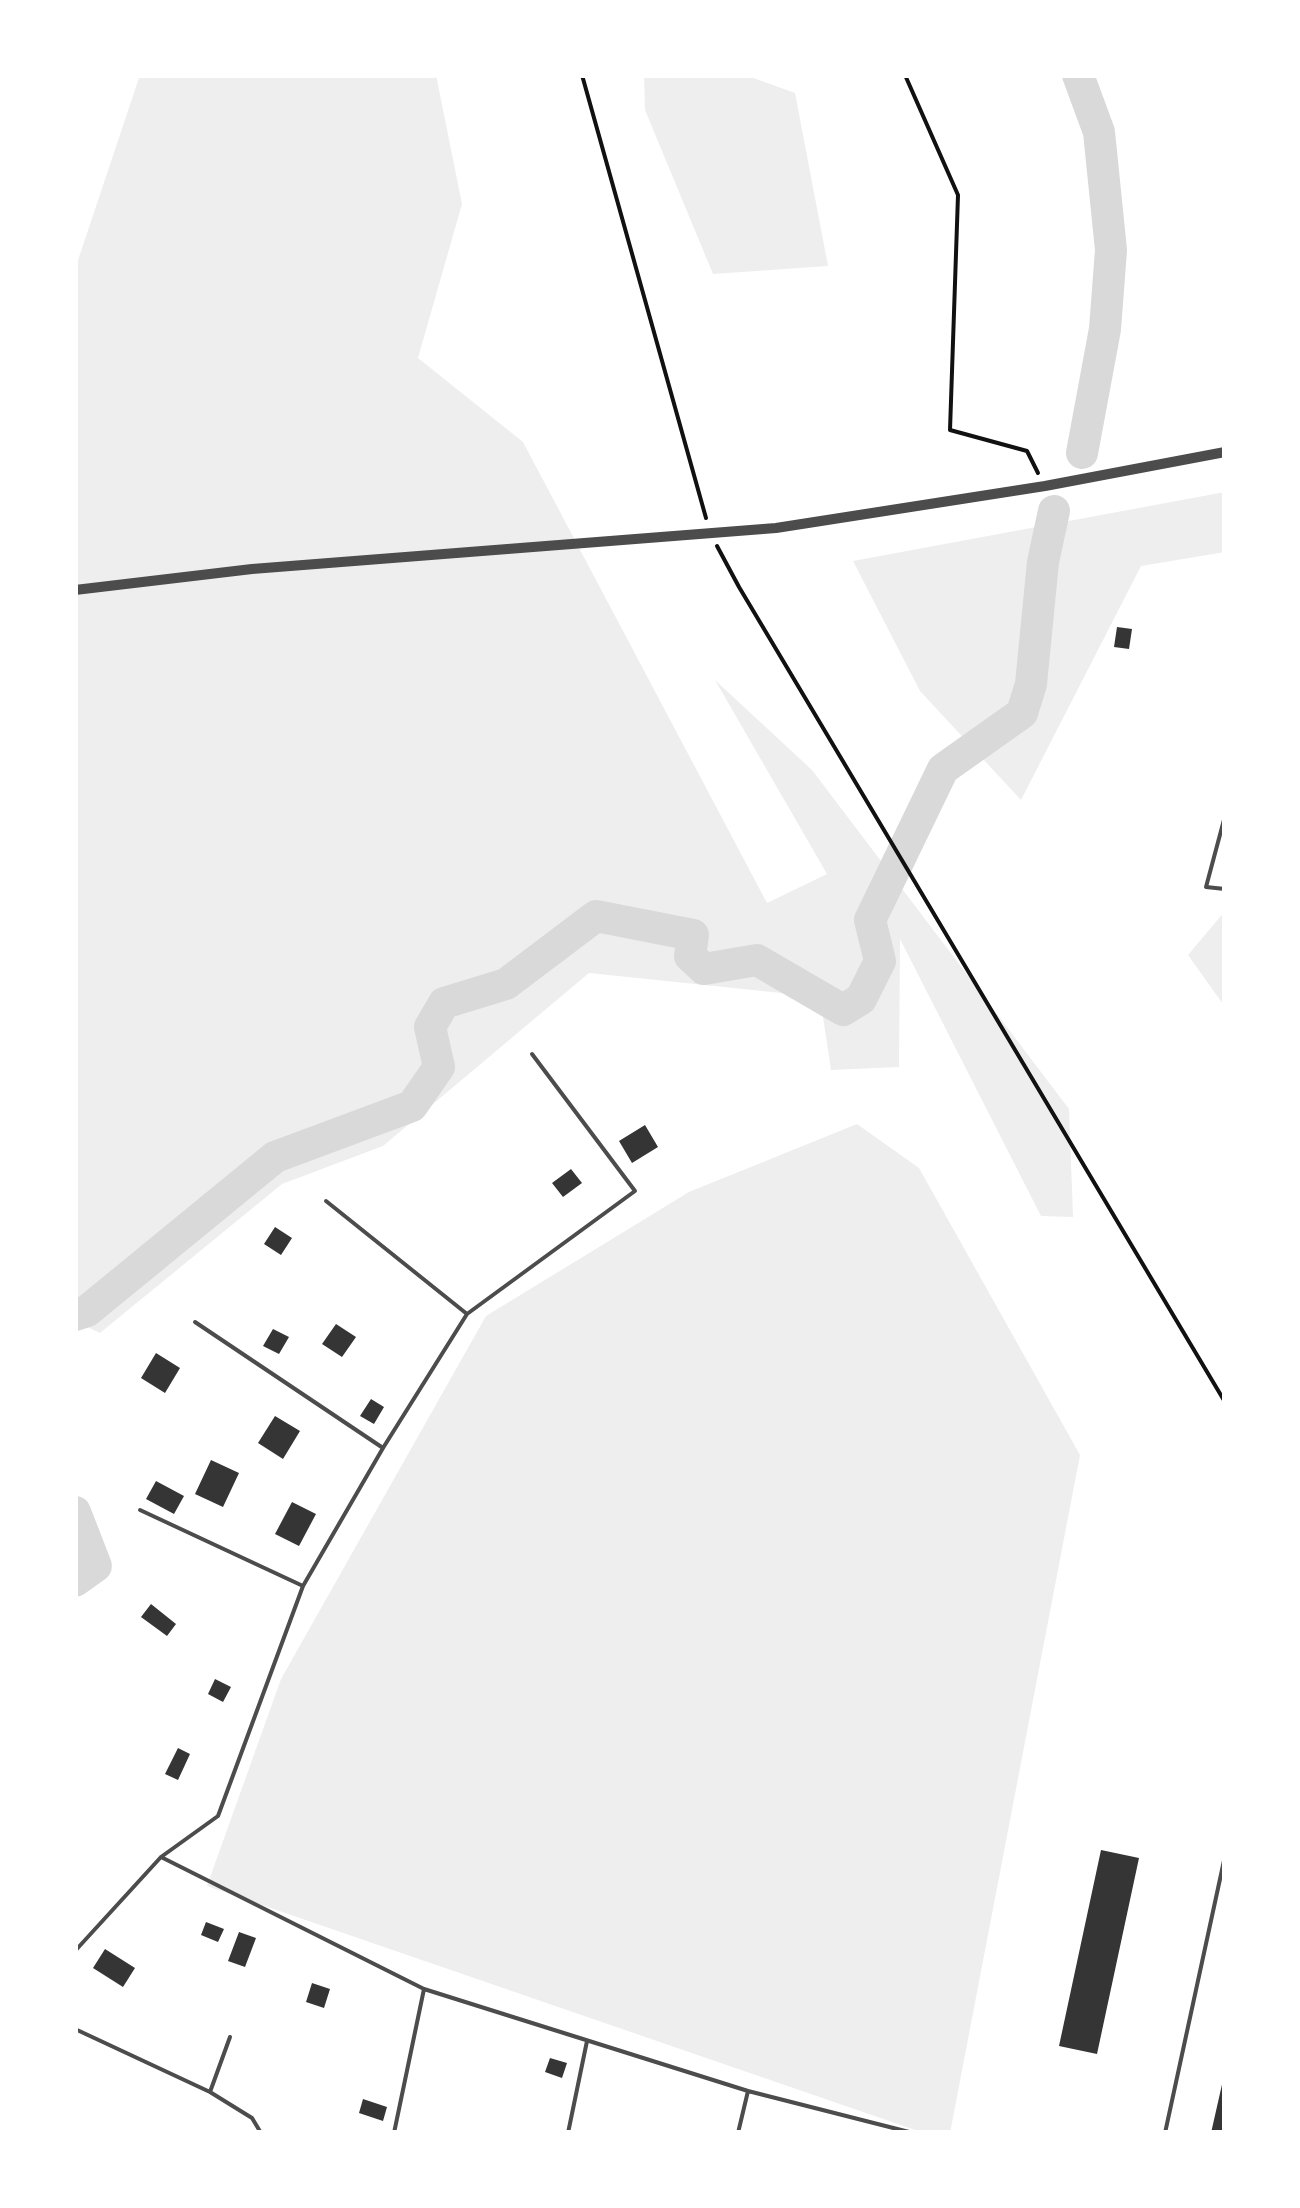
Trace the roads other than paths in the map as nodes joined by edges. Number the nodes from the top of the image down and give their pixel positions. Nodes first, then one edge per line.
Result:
1 (1225, 452) edge
2 (75, 590) edge
3 (1225, 816) edge
4 (1225, 889) edge
5 (532, 1054) dead end
6 (326, 1201) dead end
7 (466, 1314) junction
8 (194, 1322) dead end
9 (383, 1448) junction
10 (140, 1510) dead end
11 (303, 1586) junction
12 (1225, 1856) edge
13 (161, 1857) junction
14 (75, 1951) edge
15 (424, 1988) junction
16 (75, 2029) edge
17 (230, 2037) dead end
18 (587, 2041) junction
19 (748, 2091) junction
20 (210, 2092) junction
21 (260, 2133) edge
22 (394, 2133) edge
23 (568, 2133) edge
24 (738, 2133) edge
25 (913, 2133) edge
26 (1165, 2133) edge

1 - 2 street
3 - 4 lane
5 - 7 lane
6 - 7 lane
7 - 9 lane
8 - 9 lane
9 - 11 lane
10 - 11 lane
11 - 13 lane
12 - 26 lane
13 - 14 lane
13 - 15 lane
15 - 18 lane
15 - 22 lane
16 - 20 lane
17 - 20 lane
18 - 19 lane
18 - 23 lane
19 - 24 lane
19 - 25 lane
20 - 21 lane

